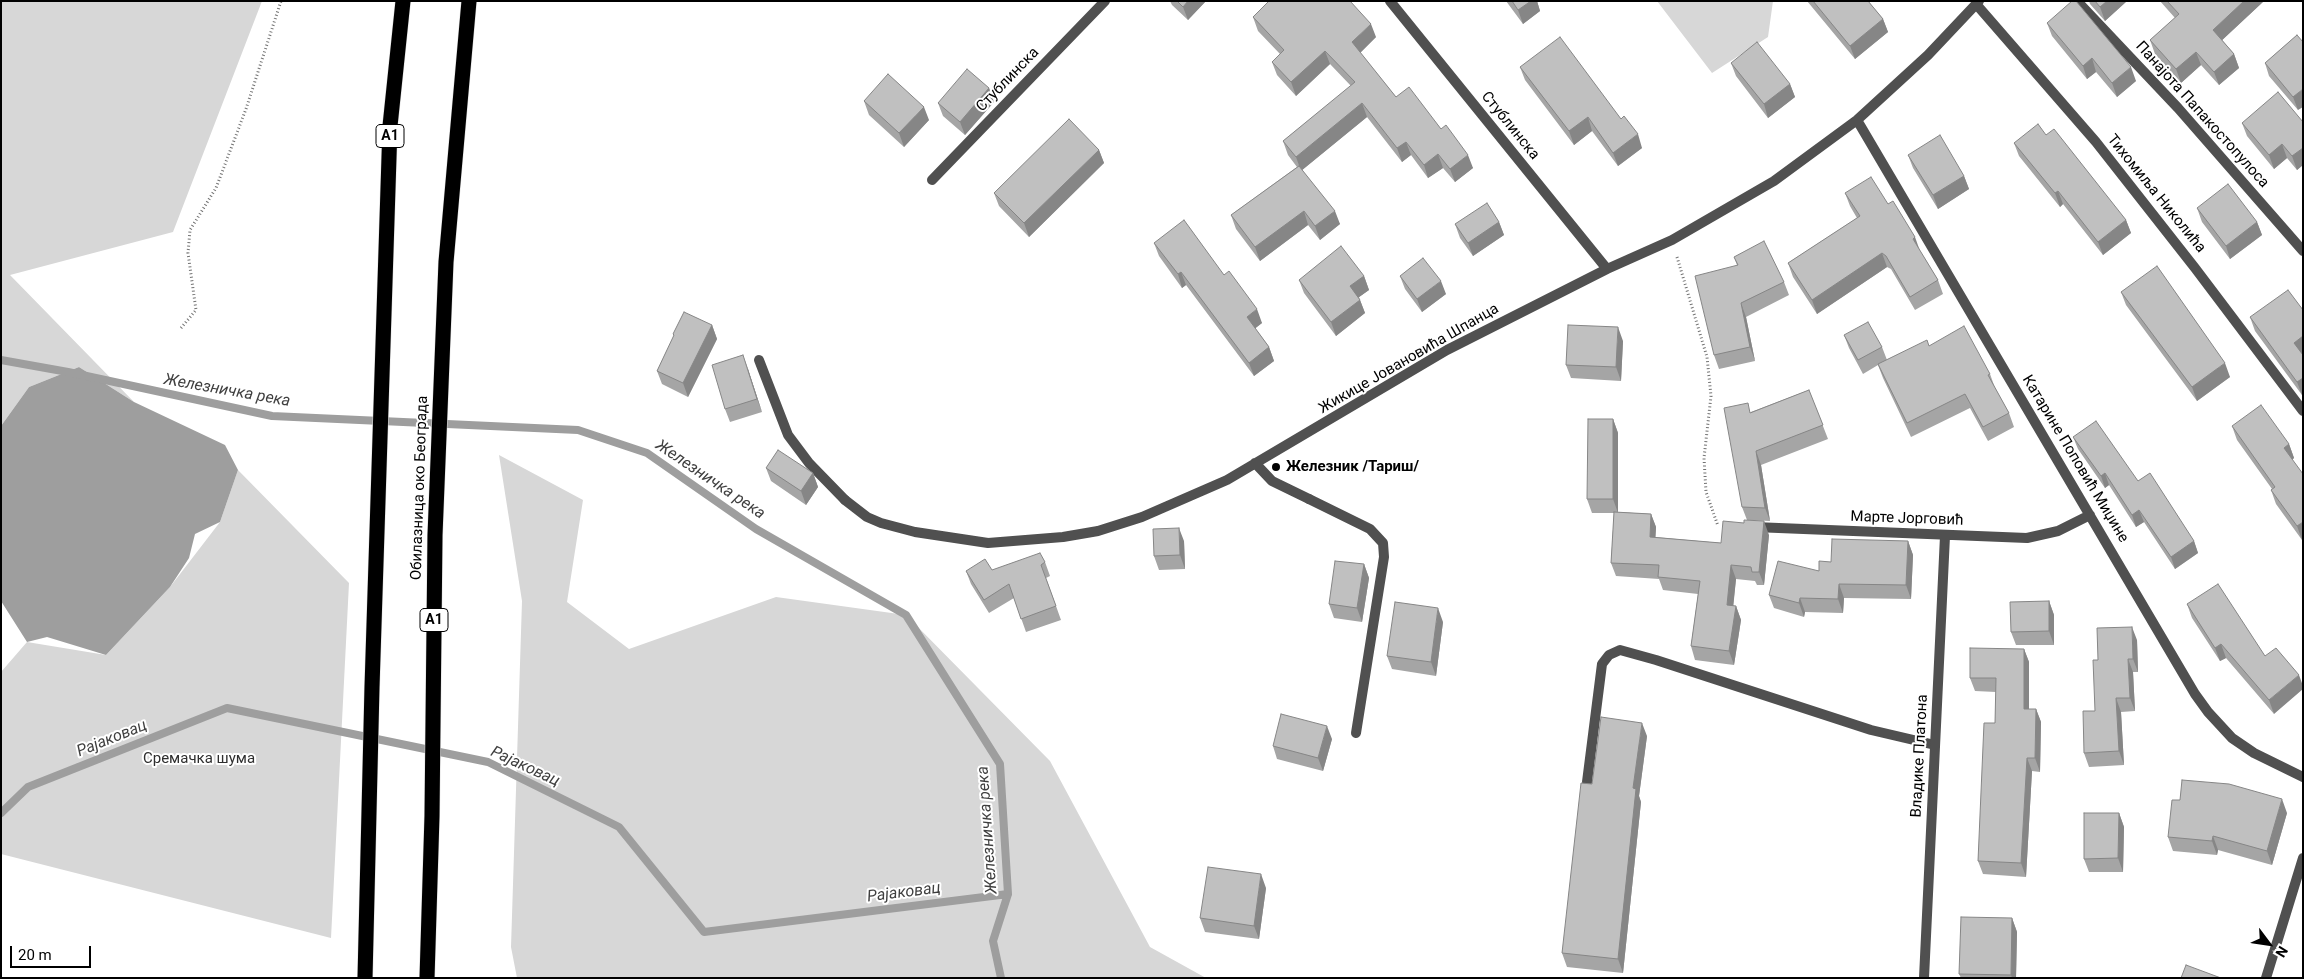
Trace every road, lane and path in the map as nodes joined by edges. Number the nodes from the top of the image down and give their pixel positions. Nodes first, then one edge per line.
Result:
1 (281, 1) edge
2 (402, 1) edge
3 (470, 1) edge
4 (1105, 1) edge
5 (1390, 1) edge
6 (2077, 1) edge
7 (1977, 3) edge
8 (1857, 120) junction
9 (932, 180) dead end
10 (1672, 240) junction
11 (2303, 251) edge
12 (1608, 269) junction
13 (181, 328) dead end
14 (759, 360) dead end
15 (2303, 411) edge
16 (1255, 464) junction
17 (2090, 515) junction
18 (1718, 526) joint
19 (1946, 536) junction
20 (1356, 733) dead end
21 (1936, 745) junction
22 (2303, 777) edge
23 (1587, 782) edge
24 (2303, 858) edge
25 (365, 978) edge
26 (427, 978) edge
27 (1924, 978) edge
28 (2266, 978) edge

1 - 13 path
2 - 25 highway, A1
3 - 26 highway, Обилазница око Београда / A1
4 - 9 street, Стублинска
5 - 12 street, Стублинска
6 - 11 street, Панајота Папакостопулоса
7 - 8 street, Жикице Јовановића Шпанца
7 - 15 street, Тихомиља Николића
8 - 10 street, Жикице Јовановића Шпанца
8 - 17 street, Катарине Поповић Миџине
10 - 12 street, Жикице Јовановића Шпанца
10 - 18 path
12 - 16 street, Жикице Јовановића Шпанца
14 - 16 street, Жикице Јовановића Шпанца
16 - 20 street
17 - 19 street, Марте Јорговић
17 - 22 street, Катарине Поповић Миџине
18 - 19 street, Марте Јорговић
19 - 21 street, Владике Платона
21 - 23 street
21 - 27 street, Владике Платона
24 - 28 street

